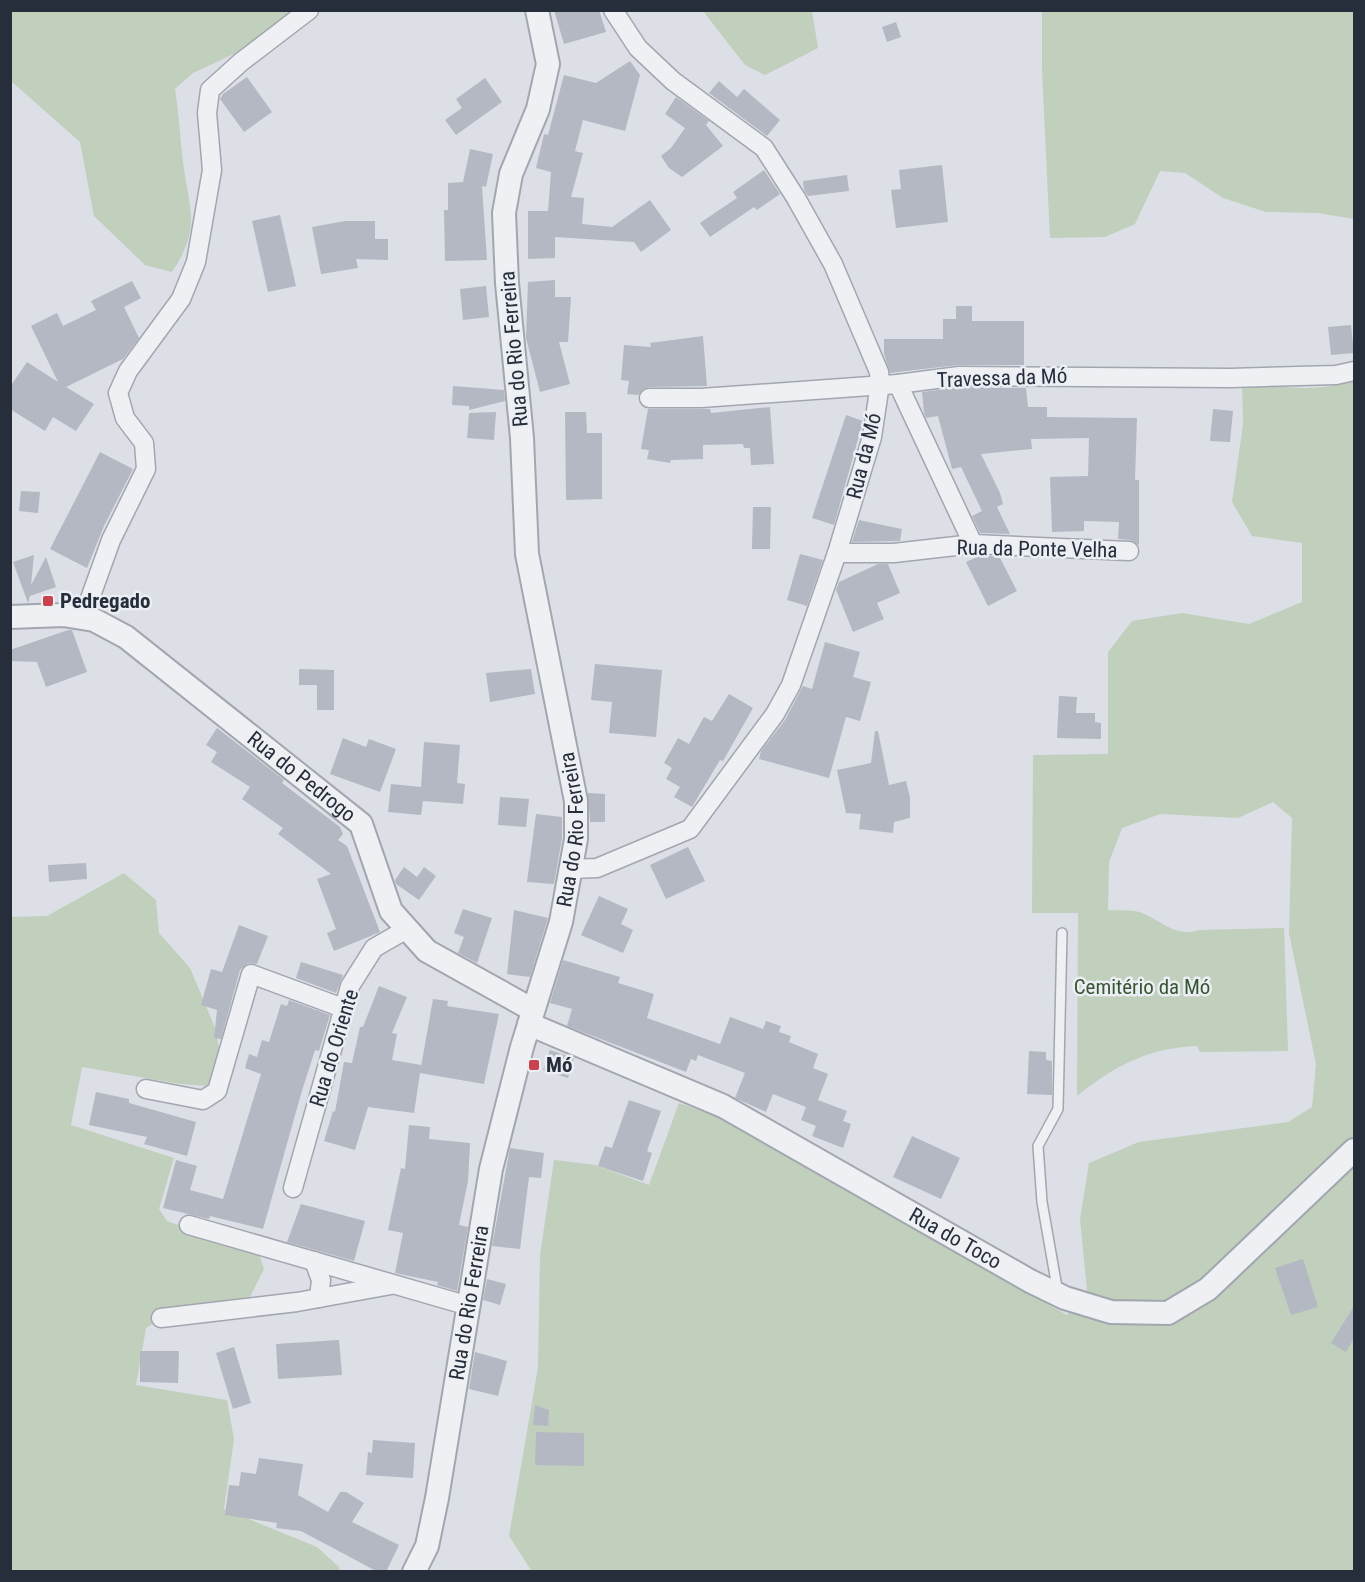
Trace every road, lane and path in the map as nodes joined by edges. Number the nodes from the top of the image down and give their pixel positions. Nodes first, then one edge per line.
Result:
1 (309, 10) edge
2 (537, 10) edge
3 (613, 10) edge
4 (1354, 371) edge
5 (889, 384) junction
6 (650, 398) dead end
7 (973, 544) junction
8 (1129, 551) dead end
9 (837, 553) junction
10 (10, 617) edge
11 (83, 618) junction
12 (571, 869) junction
13 (407, 929) junction
14 (1062, 933) dead end
15 (343, 1008) junction
16 (531, 1017) junction
17 (146, 1089) dead end
18 (1354, 1150) edge
19 (293, 1188) dead end
20 (189, 1225) dead end
21 (314, 1261) junction
22 (396, 1284) junction
23 (1059, 1295) junction
24 (318, 1298) junction
25 (469, 1306) junction
26 (161, 1318) dead end
27 (414, 1572) edge

1 - 11 street
2 - 12 street, Rua do Rio Ferreira
3 - 5 street, Rua da Mó
4 - 5 street, Travessa da Mó
5 - 6 street, Travessa da Mó
5 - 7 street
5 - 9 street, Rua da Mó
7 - 8 street, Rua da Ponte Velha
7 - 9 street, Rua da Ponte Velha
9 - 12 street, Rua da Mó
10 - 11 street, Rua do Pedrogo
11 - 13 street, Rua do Pedrogo
12 - 16 street, Rua do Rio Ferreira
13 - 15 street, Rua do Oriente
13 - 16 street, Rua do Pedrogo
14 - 23 lane
15 - 17 street
15 - 19 street, Rua do Oriente
16 - 23 street, Rua do Toco
16 - 25 street, Rua do Rio Ferreira
18 - 23 street, Rua do Toco
20 - 21 street
21 - 22 street
21 - 24 street
22 - 24 street
22 - 25 street
24 - 26 street
25 - 27 street, Rua do Rio Ferreira

